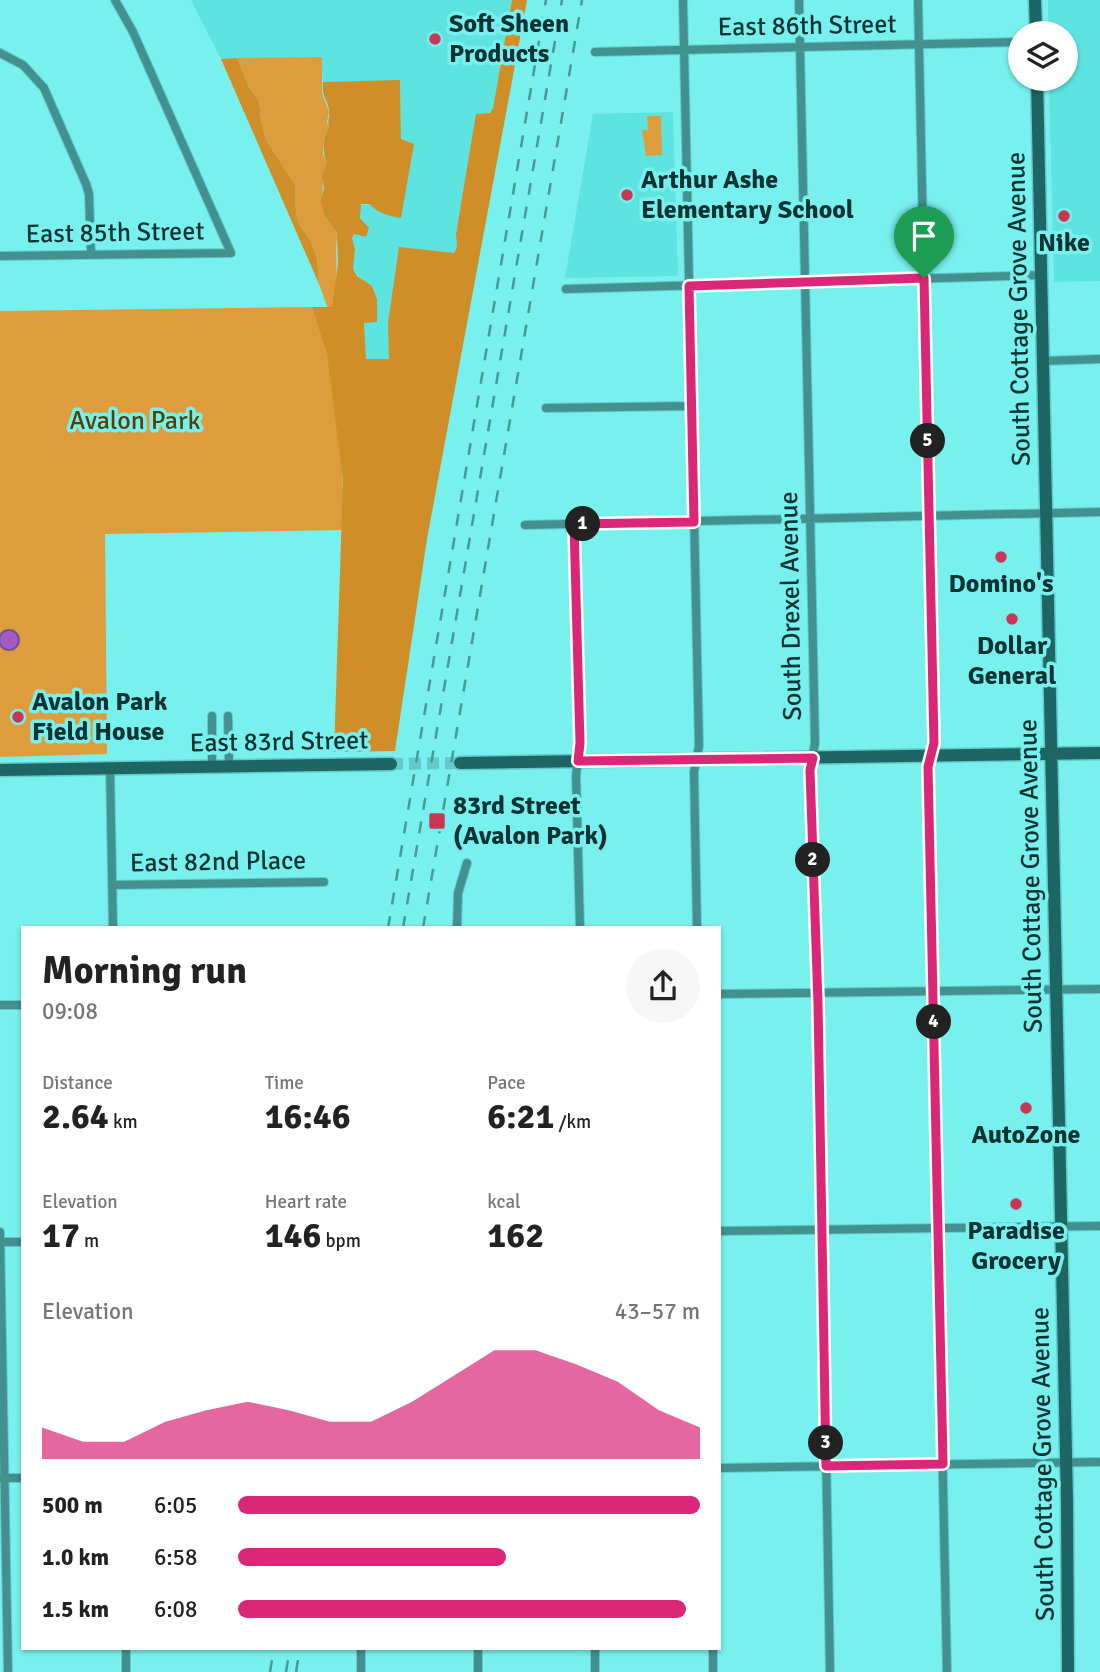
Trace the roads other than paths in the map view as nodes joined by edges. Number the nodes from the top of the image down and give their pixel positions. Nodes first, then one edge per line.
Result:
1 (115, 0) edge
2 (683, 0) edge
3 (799, 0) edge
4 (918, 0) edge
5 (1035, 0) edge
6 (1036, 21) edge
7 (1008, 42) edge
8 (919, 44) junction
9 (800, 47) junction
10 (684, 50) junction
11 (595, 52) dead end
12 (0, 53) edge
13 (1037, 91) edge
14 (91, 254) junction
15 (0, 256) edge
16 (1042, 275) junction
17 (924, 278) junction
18 (805, 282) junction
19 (689, 286) junction
20 (566, 289) dead end
21 (1100, 359) edge
22 (1043, 361) junction
23 (691, 406) junction
24 (546, 408) dead end
25 (1100, 512) edge
26 (1046, 513) junction
27 (929, 516) junction
28 (810, 519) junction
29 (694, 522) junction
30 (574, 524) junction
31 (525, 526) dead end
32 (212, 716) dead end
33 (228, 716) dead end
34 (1100, 753) edge
35 (1052, 754) junction
36 (931, 757) junction
37 (813, 758) junction
38 (696, 760) junction
39 (578, 761) junction
40 (460, 763) tunnel mouth
41 (391, 764) tunnel mouth
42 (212, 765) junction
43 (229, 765) junction
44 (110, 767) junction
45 (0, 770) edge
46 (467, 863) dead end
47 (324, 882) dead end
48 (112, 885) junction
49 (113, 926) edge
50 (457, 926) edge
51 (580, 926) edge
52 (697, 926) edge
53 (1100, 989) edge
54 (1057, 990) junction
55 (933, 992) junction
56 (817, 993) junction
57 (721, 994) edge
58 (0, 1005) edge
59 (21, 1005) edge
60 (1061, 1226) junction
61 (1100, 1226) edge
62 (938, 1228) junction
63 (822, 1230) junction
64 (721, 1231) edge
65 (0, 1232) edge
66 (0, 1242) edge
67 (21, 1242) edge
68 (1066, 1462) junction
69 (1100, 1462) edge
70 (943, 1464) junction
71 (826, 1466) junction
72 (721, 1468) edge
73 (2, 1478) edge
74 (21, 1478) edge
75 (126, 1650) edge
76 (361, 1650) edge
77 (478, 1650) edge
78 (595, 1650) edge
79 (713, 1650) edge
80 (8, 1672) edge
81 (126, 1672) edge
82 (361, 1672) edge
83 (478, 1672) edge
84 (596, 1672) edge
85 (713, 1672) edge
86 (830, 1672) edge
87 (947, 1672) edge
88 (1068, 1672) edge

1 - 14 street, East 85th Street
2 - 10 street
3 - 9 street, South Drexel Avenue
4 - 8 street
5 - 6 main road
7 - 8 street, East 86th Street
8 - 9 street, East 86th Street
8 - 17 street
9 - 10 street, East 86th Street
9 - 18 street, South Drexel Avenue
10 - 11 street, East 86th Street
10 - 19 street
12 - 14 street
13 - 16 main road, South Cottage Grove Avenue
14 - 15 street, East 85th Street
16 - 17 street
16 - 22 main road, South Cottage Grove Avenue
17 - 18 street
17 - 27 street
18 - 19 street
18 - 28 street, South Drexel Avenue
19 - 20 street
19 - 23 street
21 - 22 street
22 - 26 main road, South Cottage Grove Avenue
23 - 24 street
23 - 29 street
25 - 26 street
26 - 27 street
26 - 35 main road, South Cottage Grove Avenue
27 - 28 street
27 - 36 street
28 - 29 street
28 - 37 street, South Drexel Avenue
29 - 30 street
29 - 38 street
30 - 31 street
30 - 39 street
32 - 42 street
33 - 43 street
34 - 35 main road
35 - 36 main road
35 - 54 main road, South Cottage Grove Avenue
36 - 37 main road
36 - 55 street
37 - 38 main road
37 - 56 street, South Drexel Avenue
38 - 39 main road
38 - 52 street
39 - 40 main road
39 - 51 street
41 - 43 main road, East 83rd Street
42 - 43 main road, East 83rd Street
42 - 44 main road, East 83rd Street
44 - 45 main road, East 83rd Street
44 - 48 street
46 - 50 street
47 - 48 street, East 82nd Place
48 - 49 street
53 - 54 street
54 - 55 street
54 - 60 main road, South Cottage Grove Avenue
55 - 56 street
55 - 62 street
56 - 57 street
56 - 63 street, South Drexel Avenue
58 - 59 street
60 - 61 street
60 - 62 street
60 - 68 main road, South Cottage Grove Avenue
62 - 63 street
62 - 70 street
63 - 64 street
63 - 71 street, South Drexel Avenue
65 - 66 street
66 - 67 street
66 - 73 street
68 - 69 street
68 - 70 street
68 - 88 main road, South Cottage Grove Avenue
70 - 71 street
70 - 87 street
71 - 72 street
71 - 86 street, South Drexel Avenue
73 - 74 street
73 - 80 street
75 - 81 street
76 - 82 street
77 - 83 street
78 - 84 street
79 - 85 street

